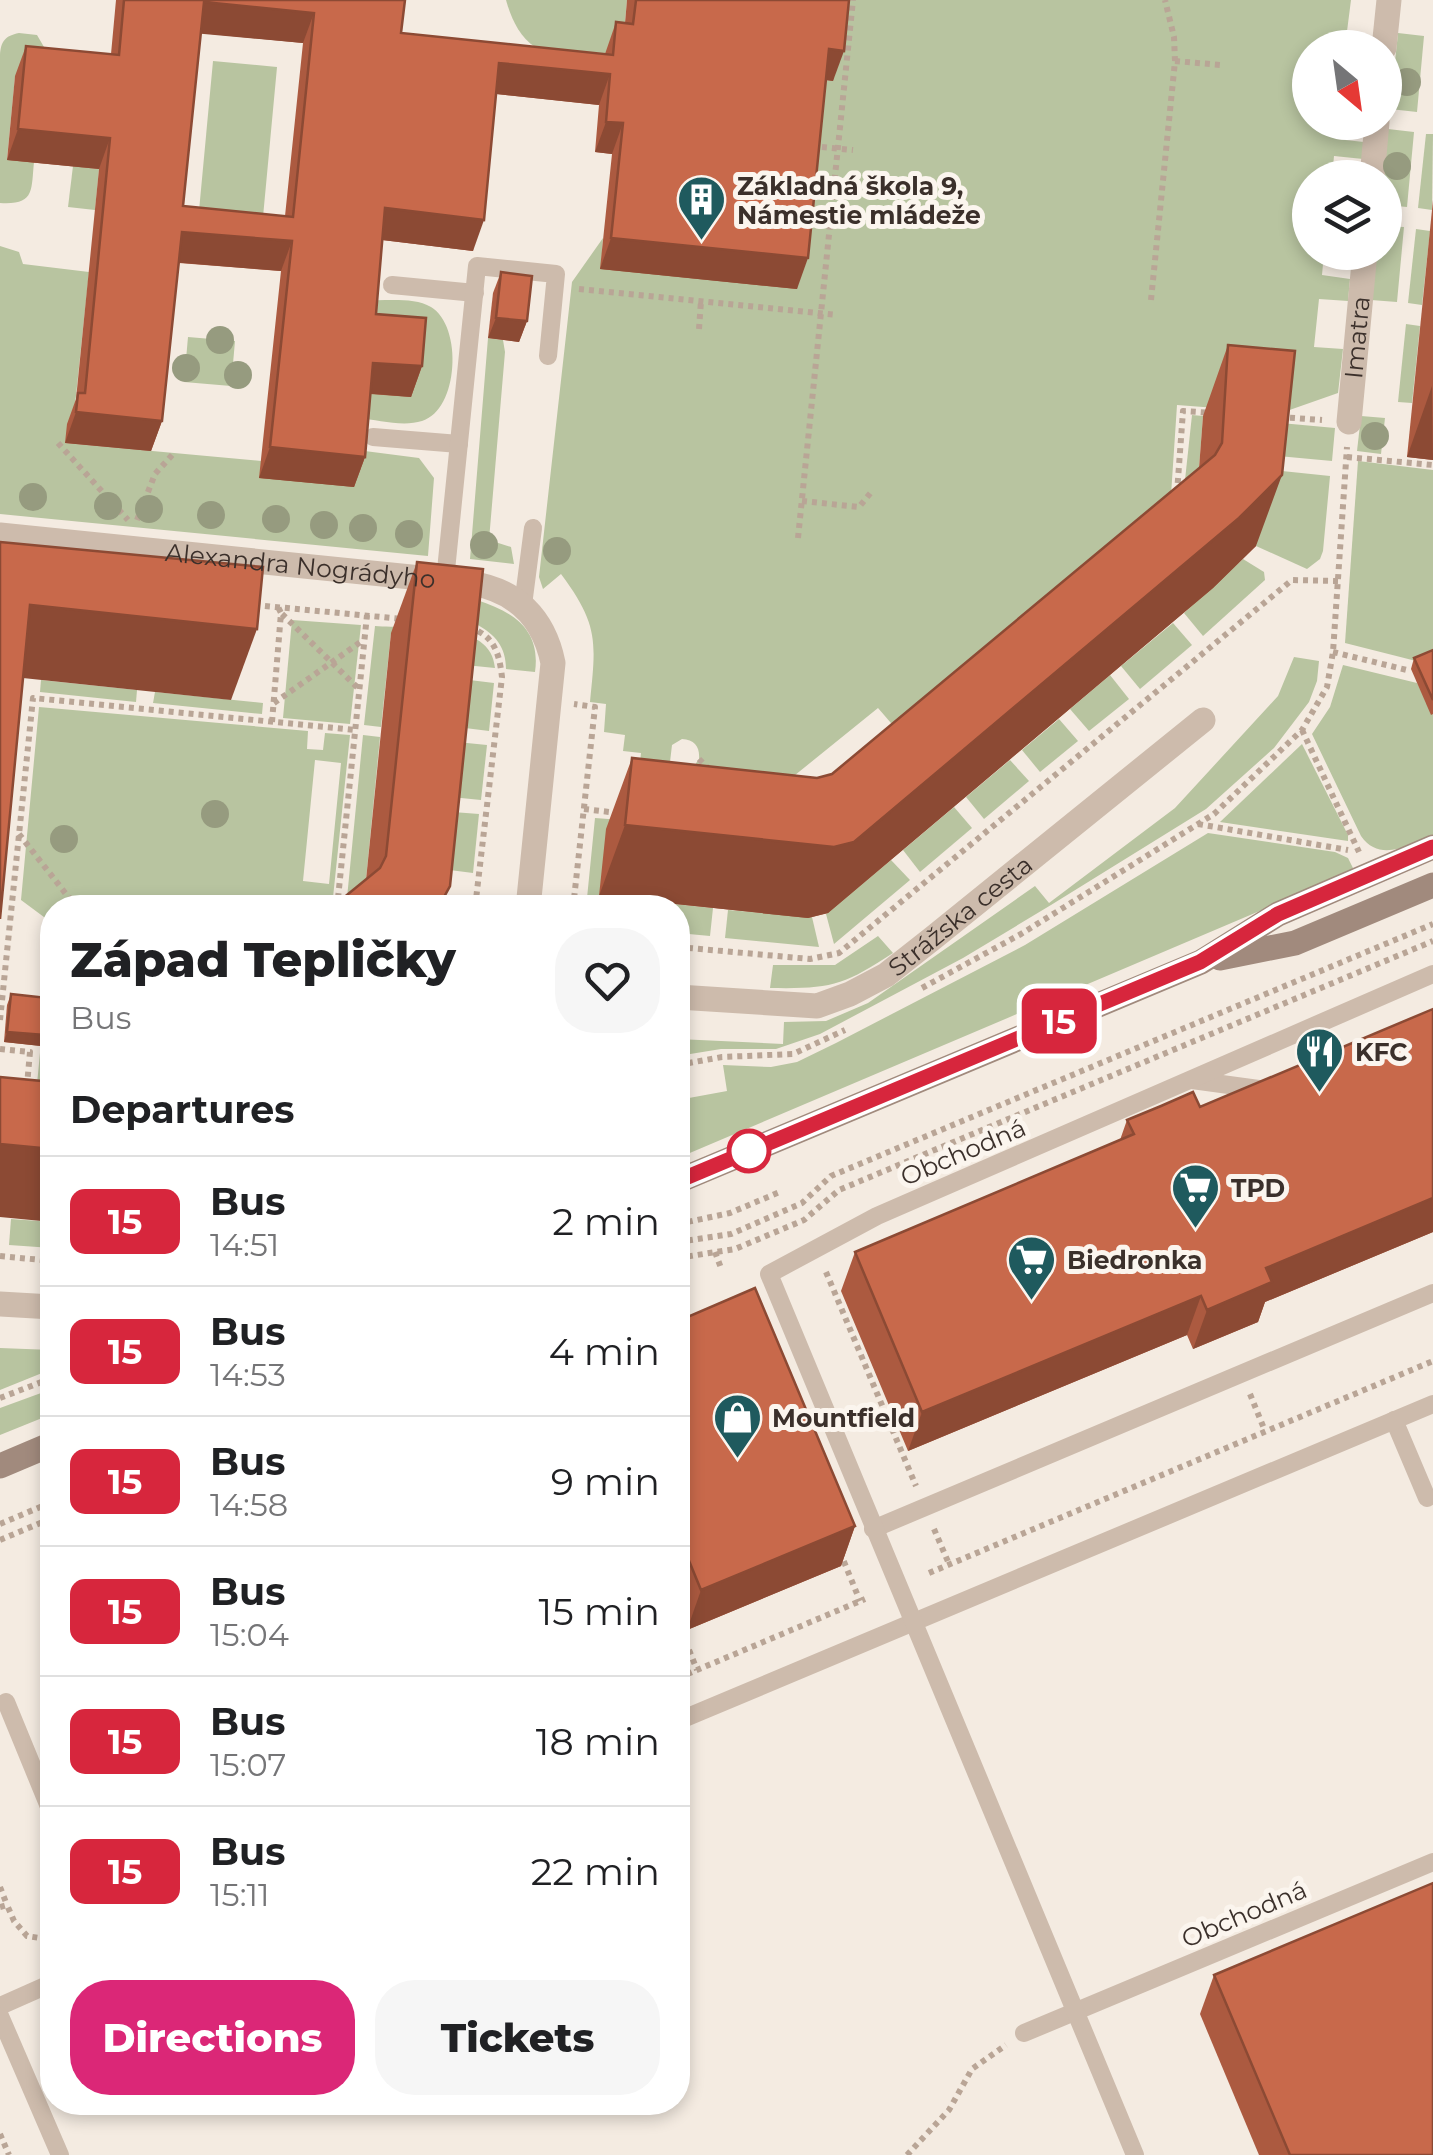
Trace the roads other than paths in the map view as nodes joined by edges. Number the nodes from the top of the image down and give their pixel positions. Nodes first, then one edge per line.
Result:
1 (1388, 0) edge
2 (1386, 30) edge
3 (1363, 270) edge
4 (392, 285) dead end
5 (475, 293) junction
6 (548, 356) dead end
7 (1349, 422) road end
8 (373, 437) edge
9 (459, 444) junction
10 (533, 528) dead end
11 (0, 535) edge
12 (458, 581) junction
13 (523, 604) junction
14 (1203, 720) dead end
15 (1433, 847) edge
16 (1433, 885) edge
17 (529, 895) edge
18 (1200, 962) junction
19 (1433, 974) edge
20 (690, 997) edge
21 (1192, 1080) junction
22 (1287, 1082) edge
23 (690, 1176) edge
24 (1433, 1293) edge
25 (0, 1304) edge
26 (40, 1306) edge
27 (1433, 1404) edge
28 (1394, 1420) junction
29 (40, 1449) edge
30 (0, 1466) edge
31 (1428, 1498) dead end
32 (874, 1529) junction
33 (912, 1623) junction
34 (6, 1702) dead end
35 (690, 1716) edge
36 (40, 1785) edge
37 (1433, 1862) edge
38 (40, 1988) edge
39 (0, 2006) edge
40 (1074, 2012) junction
41 (0, 2016) edge
42 (1024, 2033) road end
43 (40, 2109) edge
44 (43, 2115) edge
45 (60, 2155) edge
46 (1135, 2155) edge

1 - 2 street
3 - 7 street, Imatra
4 - 5 lane
5 - 6 lane
5 - 9 lane
8 - 9 lane
9 - 12 lane
10 - 13 lane
11 - 12 street, Alexandra Nográdyho
12 - 13 street, Alexandra Nográdyho
13 - 17 street
14 - 20 street, Strážska cesta
15 - 18 street
16 - 18 street
18 - 23 street
19 - 21 lane, Obchodná
21 - 22 lane
21 - 32 lane, Obchodná
24 - 32 lane
25 - 26 street
27 - 28 lane
28 - 31 lane
28 - 33 lane
29 - 30 street
32 - 33 lane, Obchodná
33 - 35 lane
33 - 40 lane, Obchodná
34 - 36 lane
37 - 40 lane, Obchodná
38 - 39 lane
40 - 42 lane, Obchodná
40 - 46 lane, Obchodná
41 - 43 lane
44 - 45 lane

